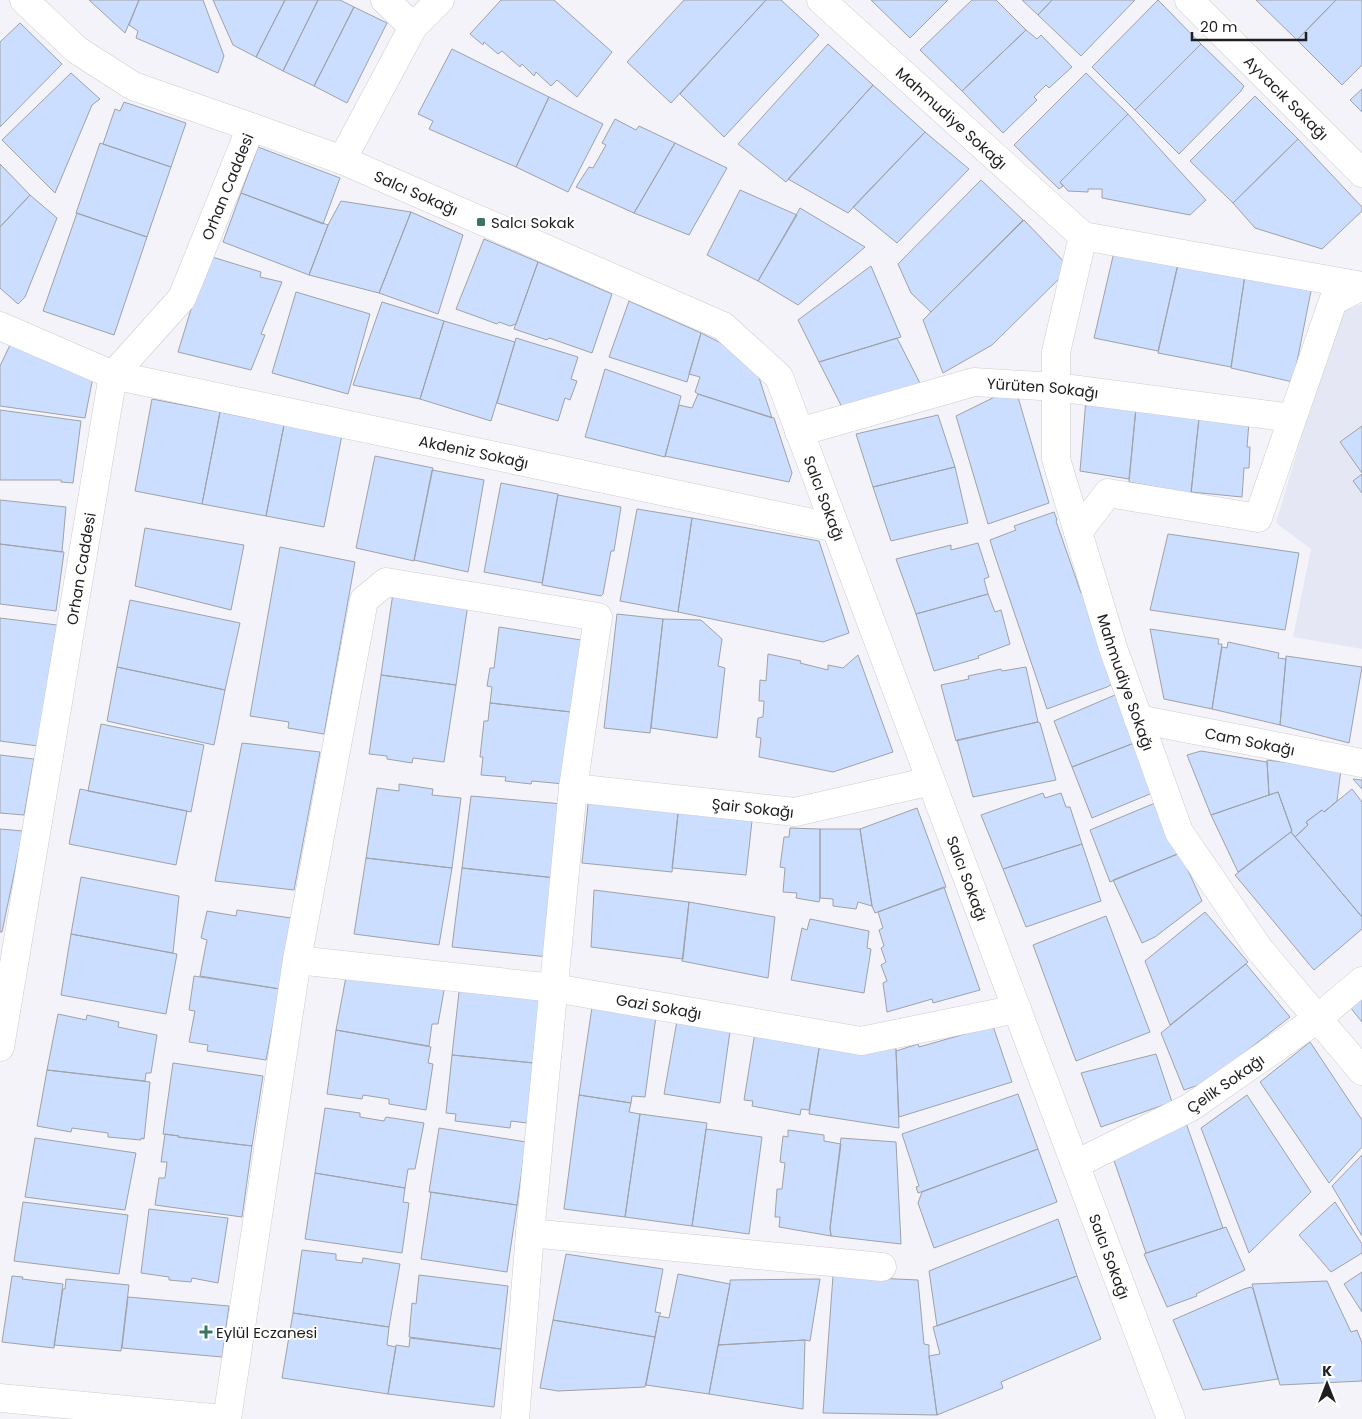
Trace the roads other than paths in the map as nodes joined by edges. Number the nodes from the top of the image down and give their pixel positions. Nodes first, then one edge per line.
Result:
1 (24, 0) edge
2 (385, 0) edge
3 (440, 0) edge
4 (821, 0) edge
5 (1189, 0) edge
6 (413, 27) junction
7 (251, 127) junction
8 (342, 160) junction
9 (1362, 173) edge
10 (1083, 236) junction
11 (1362, 286) edge
12 (0, 326) edge
13 (113, 376) junction
14 (1056, 388) junction
15 (1292, 418) junction
16 (800, 432) junction
17 (836, 528) junction
18 (1078, 532) junction
19 (1138, 719) junction
20 (1362, 763) edge
21 (931, 781) junction
22 (573, 788) junction
23 (297, 960) junction
24 (1362, 981) edge
25 (554, 988) junction
26 (1017, 1009) junction
27 (1317, 1019) junction
28 (0, 1046) edge
29 (1362, 1071) edge
30 (1076, 1164) junction
31 (530, 1232) junction
32 (882, 1267) dead end
33 (0, 1398) edge
34 (225, 1419) edge
35 (515, 1419) edge
36 (1171, 1419) edge

1 - 7 street, Salcı Sokağı
2 - 6 street
3 - 6 street
4 - 10 street, Mahmudiye Sokağı
5 - 9 street, Ayvacık Sokağı
6 - 8 street
7 - 8 street, Salcı Sokağı
7 - 13 street, Orhan Caddesi
8 - 16 street, Salcı Sokağı
10 - 11 street
10 - 14 street, Mahmudiye Sokağı
11 - 15 street
12 - 13 street, Akdeniz Sokağı
13 - 17 street, Akdeniz Sokağı
13 - 28 street, Orhan Caddesi
14 - 15 street, Yürüten Sokağı
14 - 16 street, Yürüten Sokağı
14 - 18 street, Mahmudiye Sokağı
15 - 18 street
16 - 17 street, Salcı Sokağı
17 - 21 street, Salcı Sokağı
18 - 19 street, Mahmudiye Sokağı
19 - 20 street, Cam Sokağı
19 - 27 street, Mahmudiye Sokağı
21 - 22 street, Şair Sokağı
21 - 26 street, Salcı Sokağı
22 - 23 street
22 - 25 street
23 - 25 street, Gazi Sokağı
23 - 34 street
24 - 27 street, Çelik Sokağı
25 - 26 street, Gazi Sokağı
25 - 31 street
26 - 30 street, Salcı Sokağı
27 - 29 street, Mahmudiye Sokağı
27 - 30 street, Çelik Sokağı
30 - 36 street, Salcı Sokağı
31 - 32 street
31 - 35 street
33 - 34 street

